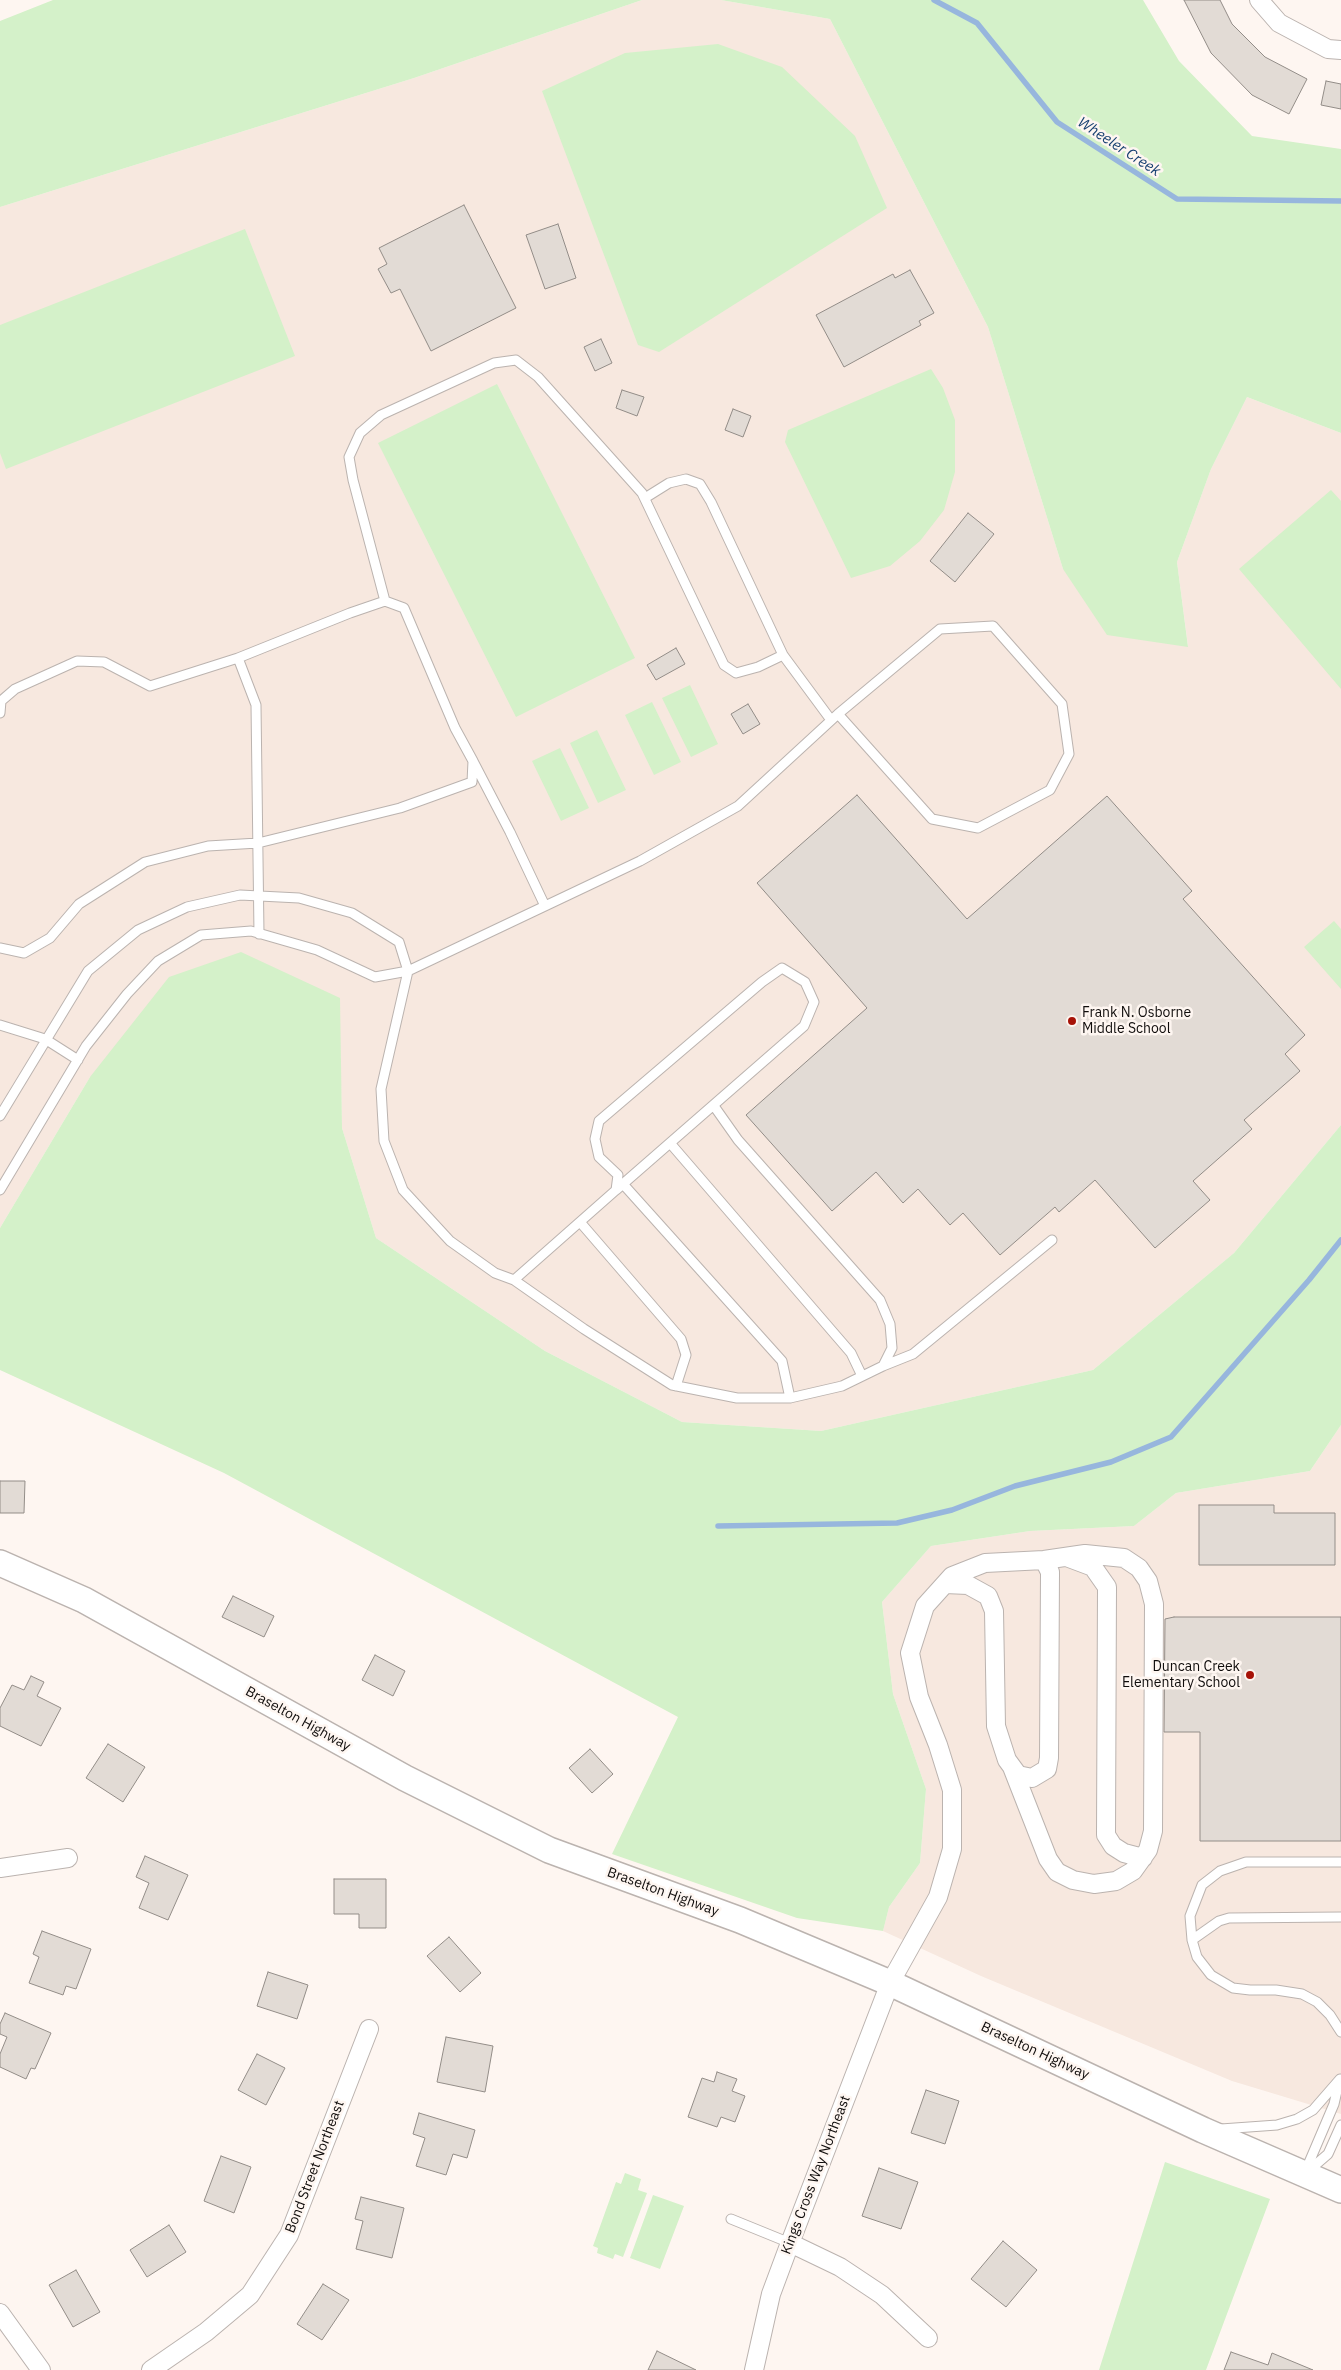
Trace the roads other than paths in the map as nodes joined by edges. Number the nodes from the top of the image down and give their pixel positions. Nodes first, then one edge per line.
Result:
1 (1259, 0) edge
2 (1341, 50) edge
3 (645, 498) junction
4 (385, 601) junction
5 (783, 655) junction
6 (238, 658) junction
7 (0, 713) edge
8 (835, 717) junction
9 (473, 761) junction
10 (258, 843) junction
11 (258, 896) junction
12 (544, 906) junction
13 (259, 934) junction
14 (0, 948) edge
15 (408, 971) junction
16 (0, 1025) edge
17 (45, 1039) junction
18 (78, 1060) junction
19 (714, 1106) junction
20 (0, 1116) edge
21 (670, 1143) junction
22 (619, 1187) junction
23 (0, 1190) edge
24 (580, 1222) junction
25 (1052, 1240) dead end
26 (514, 1280) junction
27 (883, 1366) junction
28 (862, 1376) junction
29 (676, 1386) junction
30 (790, 1398) junction
31 (1066, 1557) junction
32 (1044, 1560) junction
33 (0, 1564) edge
34 (945, 1584) junction
35 (1012, 1767) junction
36 (68, 1858) dead end
37 (1143, 1858) junction
38 (1341, 1862) edge
39 (0, 1868) edge
40 (1341, 1917) edge
41 (1192, 1940) junction
42 (890, 1983) junction
43 (369, 2029) dead end
44 (1341, 2032) edge
45 (1341, 2077) edge
46 (1341, 2125) edge
47 (1203, 2130) junction
48 (1304, 2174) junction
49 (1341, 2190) edge
50 (730, 2219) dead end
51 (790, 2243) junction
52 (0, 2313) edge
53 (928, 2338) dead end
54 (41, 2370) edge
55 (151, 2370) edge
56 (754, 2370) edge

1 - 2 street
3 - 4 lane
3 - 5 lane
3 - 5 lane
4 - 6 lane
4 - 9 lane
5 - 8 lane
6 - 7 lane
6 - 10 lane
8 - 8 lane
8 - 12 lane
9 - 10 lane
9 - 12 lane
10 - 11 lane
10 - 14 lane
11 - 13 lane
11 - 15 lane
11 - 17 lane
12 - 15 lane
13 - 15 lane
13 - 18 lane
15 - 26 lane
16 - 17 lane
17 - 18 lane
17 - 20 lane
18 - 23 lane
19 - 21 lane
19 - 22 lane
19 - 27 lane
21 - 22 lane
21 - 28 lane
22 - 24 lane
22 - 30 lane
24 - 26 lane
24 - 29 lane
25 - 27 lane
26 - 29 lane
27 - 28 lane
28 - 30 lane
29 - 30 lane
31 - 32 street, Kings Cross Way Northeast
31 - 37 street
31 - 37 street, Kings Cross Way Northeast
32 - 34 street, Kings Cross Way Northeast
32 - 35 street
33 - 42 main road, Braselton Highway
34 - 35 street
34 - 42 street, Kings Cross Way Northeast
35 - 37 street
36 - 39 street
38 - 41 lane
40 - 41 lane
41 - 44 lane
42 - 47 main road, Braselton Highway
42 - 51 street, Kings Cross Way Northeast
43 - 55 street, Bond Street Northeast
45 - 47 lane
45 - 48 lane
46 - 48 lane
47 - 48 main road, Braselton Highway
48 - 49 main road, Braselton Highway
50 - 51 lane
51 - 53 street
51 - 56 street, Kings Cross Way Northeast
52 - 54 street

